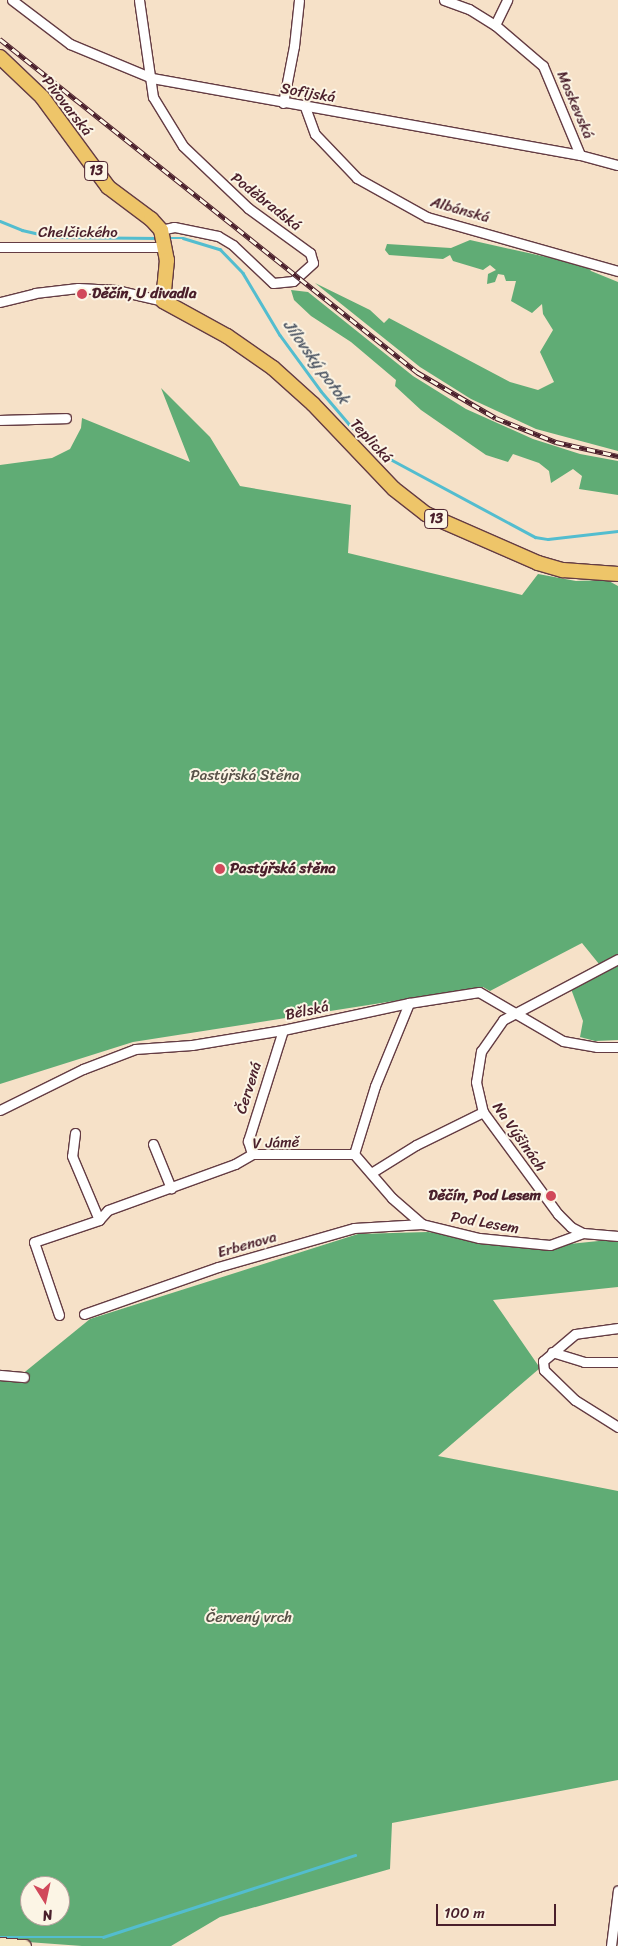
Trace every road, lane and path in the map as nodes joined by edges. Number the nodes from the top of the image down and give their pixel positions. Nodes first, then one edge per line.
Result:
1 (12, 0) edge
2 (139, 0) edge
3 (299, 0) edge
4 (444, 0) edge
5 (507, 0) edge
6 (495, 25) junction
7 (0, 57) edge
8 (152, 78) junction
9 (282, 103) junction
10 (306, 107) junction
11 (580, 155) junction
12 (618, 165) edge
13 (161, 239) junction
14 (0, 247) edge
15 (618, 271) edge
16 (163, 301) junction
17 (0, 302) edge
18 (66, 418) dead end
19 (0, 420) edge
20 (618, 574) edge
21 (618, 959) edge
22 (409, 1003) junction
23 (515, 1011) junction
24 (283, 1030) junction
25 (618, 1047) edge
26 (0, 1110) edge
27 (483, 1112) junction
28 (75, 1133) dead end
29 (153, 1144) dead end
30 (252, 1154) junction
31 (354, 1154) junction
32 (371, 1173) junction
33 (171, 1188) junction
34 (99, 1220) junction
35 (422, 1224) junction
36 (583, 1233) junction
37 (618, 1236) edge
38 (84, 1314) dead end
39 (59, 1316) dead end
40 (618, 1328) edge
41 (552, 1352) junction
42 (618, 1362) edge
43 (0, 1375) edge
44 (24, 1377) dead end
45 (618, 1427) edge
46 (618, 1890) edge
47 (0, 1944) edge
48 (24, 1946) edge
49 (611, 1946) edge

1 - 8 street, Sofijská
2 - 8 street, Poděbradská
3 - 9 street
4 - 6 street, Moskevská
5 - 6 street
6 - 11 street, Moskevská
7 - 13 main road, Pivovarská / 13
8 - 9 street, Sofijská
8 - 13 street, Poděbradská
9 - 10 street, Sofijská
10 - 11 street, Sofijská
10 - 15 street, Albánská
11 - 12 street, Sofijská
13 - 14 street, Chelčického
13 - 16 main road
16 - 17 street, Teplická
16 - 20 main road, Teplická / 13
18 - 19 street
21 - 23 street, Na Výšinách
22 - 23 street, Bělská
22 - 24 street, Bělská
22 - 31 street
23 - 25 street, Bělská
23 - 27 street, Na Výšinách
24 - 26 street, Bělská
24 - 30 street, Červená
27 - 32 street
27 - 36 street, Na Výšinách
28 - 34 street
29 - 33 street
30 - 31 street, V Jámě
30 - 33 street, V Jámě
31 - 32 street
32 - 35 street, Pod Lesem
33 - 34 street, V Jámě
34 - 39 street, V Jámě
35 - 36 street, Pod Lesem
35 - 38 street, Erbenova
36 - 37 street
40 - 41 street
41 - 42 street
41 - 45 street
43 - 44 street
46 - 49 street
47 - 48 street

